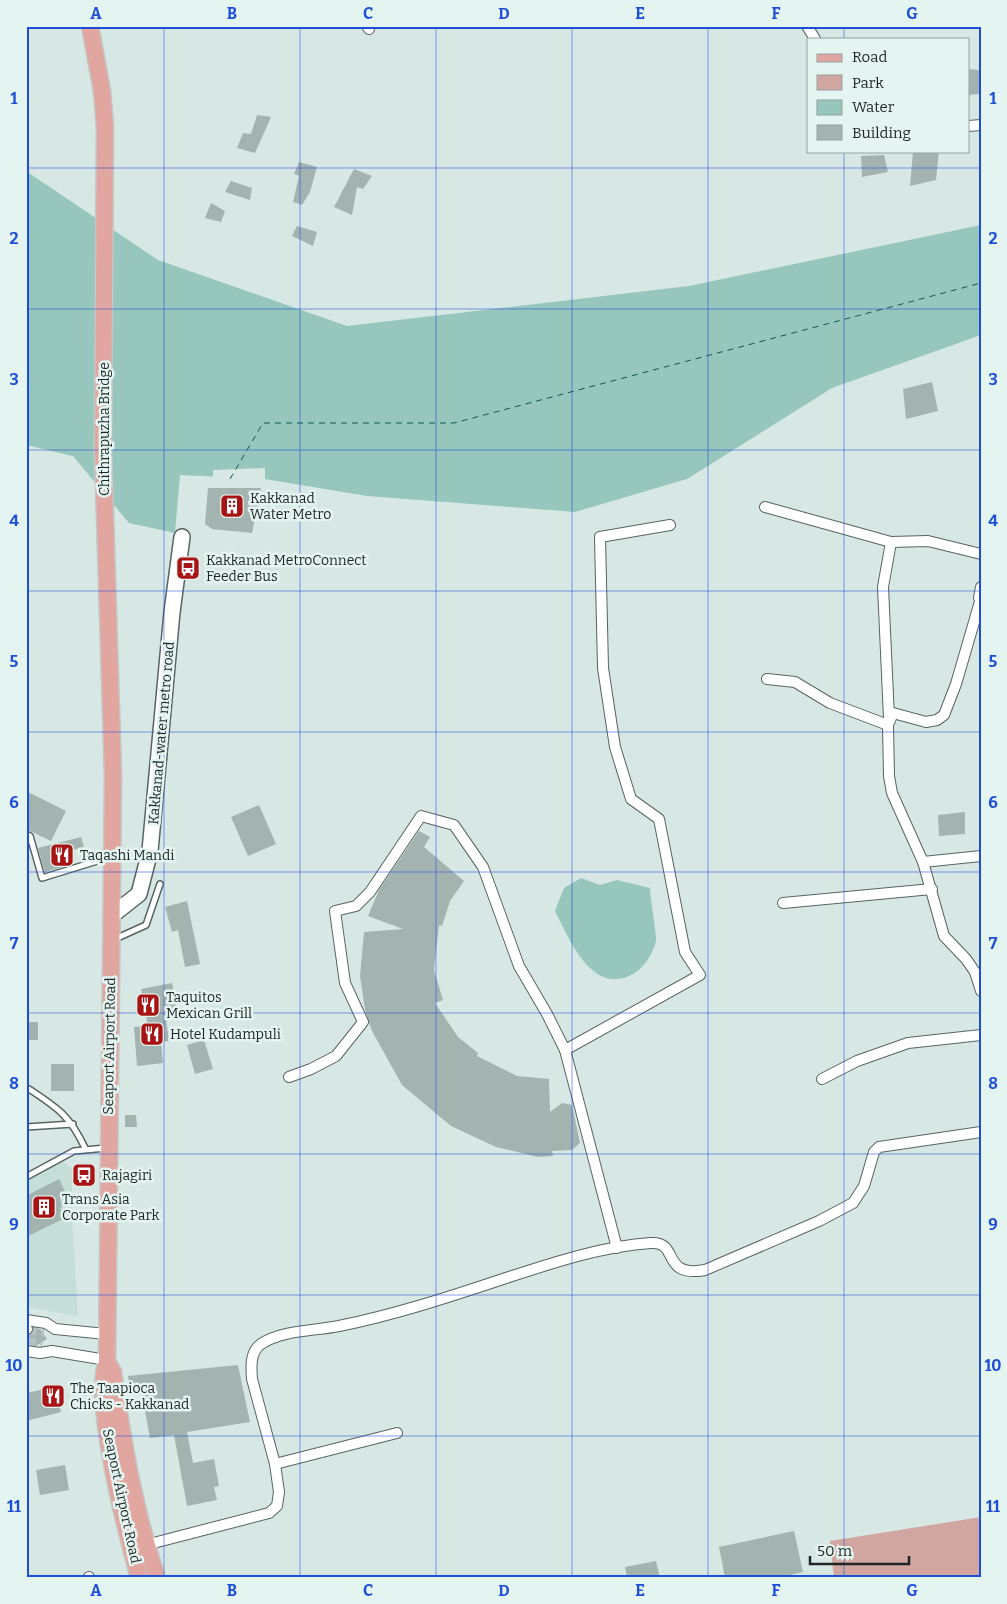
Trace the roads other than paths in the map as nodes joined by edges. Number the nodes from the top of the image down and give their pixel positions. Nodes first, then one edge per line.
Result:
1 (90, 26) edge
2 (807, 26) edge
3 (814, 38) edge
4 (765, 507) dead end
5 (670, 526) dead end
6 (182, 537) dead end
7 (891, 542) junction
8 (981, 554) edge
9 (981, 587) edge
10 (980, 598) edge
11 (767, 679) dead end
12 (889, 722) junction
13 (112, 731) joint
14 (26, 834) edge
15 (112, 856) junction
16 (981, 856) edge
17 (924, 862) junction
18 (160, 884) dead end
19 (932, 889) junction
20 (783, 902) dead end
21 (111, 916) junction
22 (111, 941) junction
23 (981, 991) edge
24 (981, 1034) edge
25 (565, 1050) junction
26 (289, 1077) dead end
27 (822, 1079) dead end
28 (29, 1089) dead end
29 (73, 1124) junction
30 (26, 1127) edge
31 (981, 1132) edge
32 (85, 1148) junction
33 (108, 1148) junction
34 (26, 1177) edge
35 (617, 1248) junction
36 (27, 1326) edge
37 (55, 1329) junction
38 (44, 1332) tunnel mouth
39 (106, 1334) junction
40 (42, 1345) tunnel mouth
41 (26, 1351) edge
42 (52, 1351) junction
43 (106, 1361) junction
44 (397, 1433) dead end
45 (275, 1464) junction
46 (138, 1547) junction
47 (139, 1578) edge
48 (157, 1578) edge

1 - 13 main road, Chithrapuzha Bridge
2 - 3 street
4 - 7 street
5 - 25 street
6 - 21 street, Kakkanad-water metro road
7 - 8 street
7 - 12 street
9 - 10 street
10 - 12 street
11 - 12 street
12 - 17 street
13 - 15 main road, Seaport Airport Road
14 - 15 lane
15 - 21 main road, Seaport Airport Road
16 - 17 street
17 - 19 street
18 - 22 lane
19 - 20 street
19 - 23 street
21 - 22 main road, Seaport Airport Road
22 - 33 main road, Seaport Airport Road
24 - 27 street
25 - 26 street
25 - 35 street
28 - 29 lane
29 - 30 lane
29 - 32 lane
31 - 35 street
32 - 33 lane
32 - 34 lane
33 - 39 main road, Seaport Airport Road
35 - 45 street
36 - 37 street
37 - 38 street
37 - 39 street
39 - 43 main road, Seaport Airport Road
40 - 42 street
41 - 42 street
42 - 43 street
43 - 46 main road
43 - 46 main road, Seaport Airport Road
44 - 45 street
45 - 46 street
46 - 47 main road, Seaport Airport Road
46 - 48 main road

